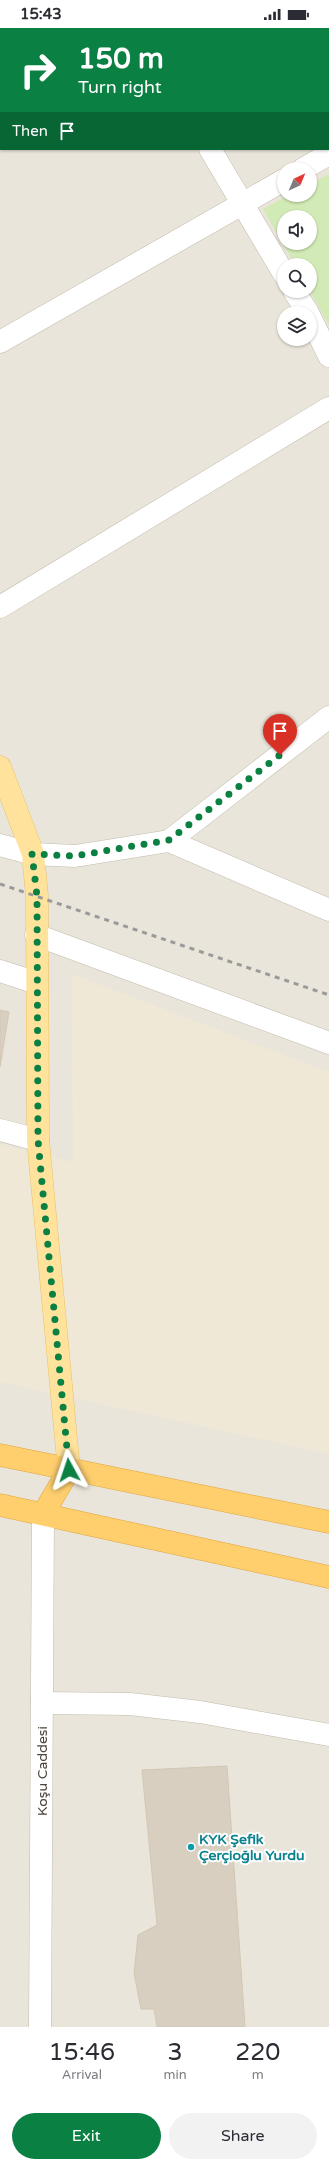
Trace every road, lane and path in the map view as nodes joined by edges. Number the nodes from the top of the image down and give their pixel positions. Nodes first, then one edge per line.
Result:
1 (211, 150) edge
2 (329, 154) edge
3 (315, 162) edge
4 (277, 184) edge
5 (242, 204) junction
6 (277, 262) edge
7 (317, 331) edge
8 (0, 342) edge
9 (329, 356) edge
10 (329, 408) edge
11 (0, 607) edge
12 (329, 717) edge
13 (0, 767) edge
14 (169, 840) junction
15 (0, 845) edge
16 (32, 854) junction
17 (329, 910) edge
18 (36, 935) junction
19 (0, 971) edge
20 (36, 983) junction
21 (329, 1043) edge
22 (0, 1130) edge
23 (38, 1140) junction
24 (0, 1455) edge
25 (69, 1470) junction
26 (0, 1505) edge
27 (43, 1514) junction
28 (329, 1522) edge
29 (329, 1577) edge
30 (42, 1703) junction
31 (329, 1735) edge
32 (40, 2027) edge

1 - 5 street
2 - 3 street
4 - 5 street
5 - 6 street
5 - 8 street
7 - 9 street
10 - 11 street
12 - 14 street
13 - 16 main road
14 - 16 street
14 - 17 street
15 - 16 street
16 - 18 main road
18 - 20 main road
18 - 21 street
19 - 20 street
20 - 23 main road
22 - 23 street
23 - 25 main road
24 - 25 highway
25 - 27 highway
25 - 28 highway
26 - 27 highway
27 - 29 highway
27 - 30 street, Koşu Caddesi
30 - 31 street
30 - 32 street, Koşu Caddesi

